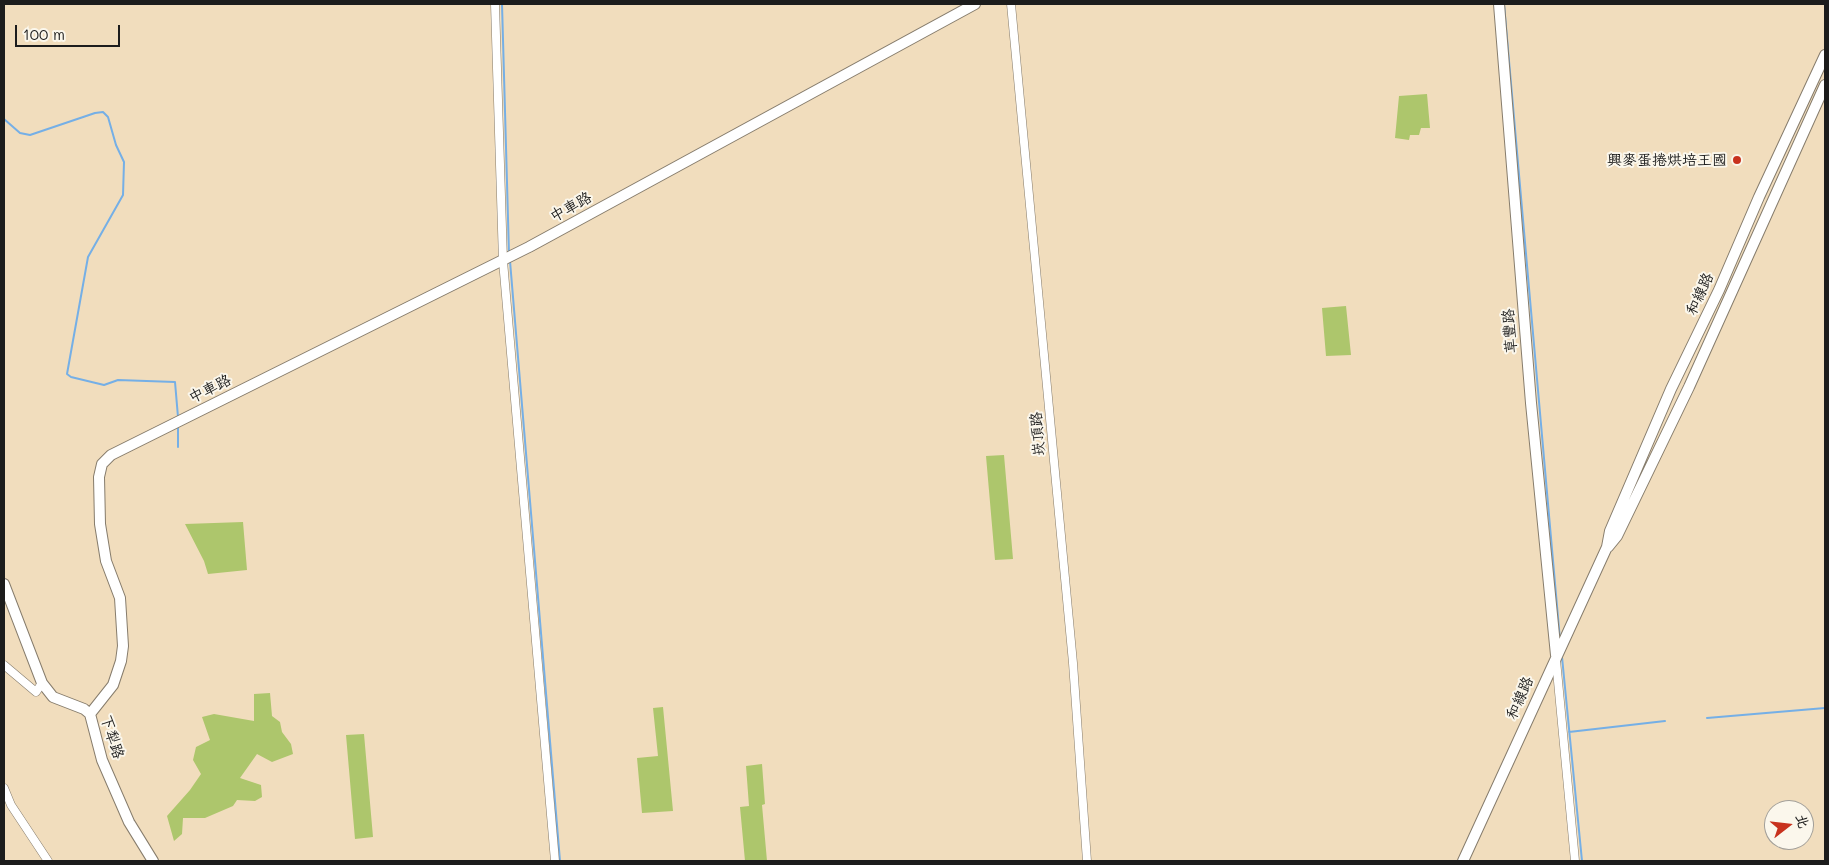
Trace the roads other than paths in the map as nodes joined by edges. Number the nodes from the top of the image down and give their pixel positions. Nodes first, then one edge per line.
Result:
1 (495, 4) edge
2 (975, 4) edge
3 (1011, 4) edge
4 (1499, 4) edge
5 (1825, 55) edge
6 (1825, 85) edge
7 (1792, 131) junction
8 (1802, 135) junction
9 (503, 261) junction
10 (1607, 547) junction
11 (4, 584) edge
12 (1556, 656) junction
13 (4, 665) edge
14 (42, 683) junction
15 (90, 714) junction
16 (4, 788) edge
17 (48, 861) edge
18 (153, 861) edge
19 (555, 861) edge
20 (1087, 861) edge
21 (1462, 861) edge
22 (1575, 861) edge

1 - 9 street
2 - 9 street, 中車路
3 - 20 street, 崁頂路
4 - 12 street, 草豐路
5 - 7 street, 和線路
6 - 8 street, 和線路
7 - 8 street
7 - 10 street, 和線路
8 - 10 street, 和線路
9 - 15 street, 中車路
9 - 19 street
10 - 12 street, 和線路
11 - 14 street, 下犁路
12 - 21 street, 和線路
12 - 22 street
13 - 14 street
14 - 15 street, 下犁路
15 - 18 street, 下犁路
16 - 17 street

